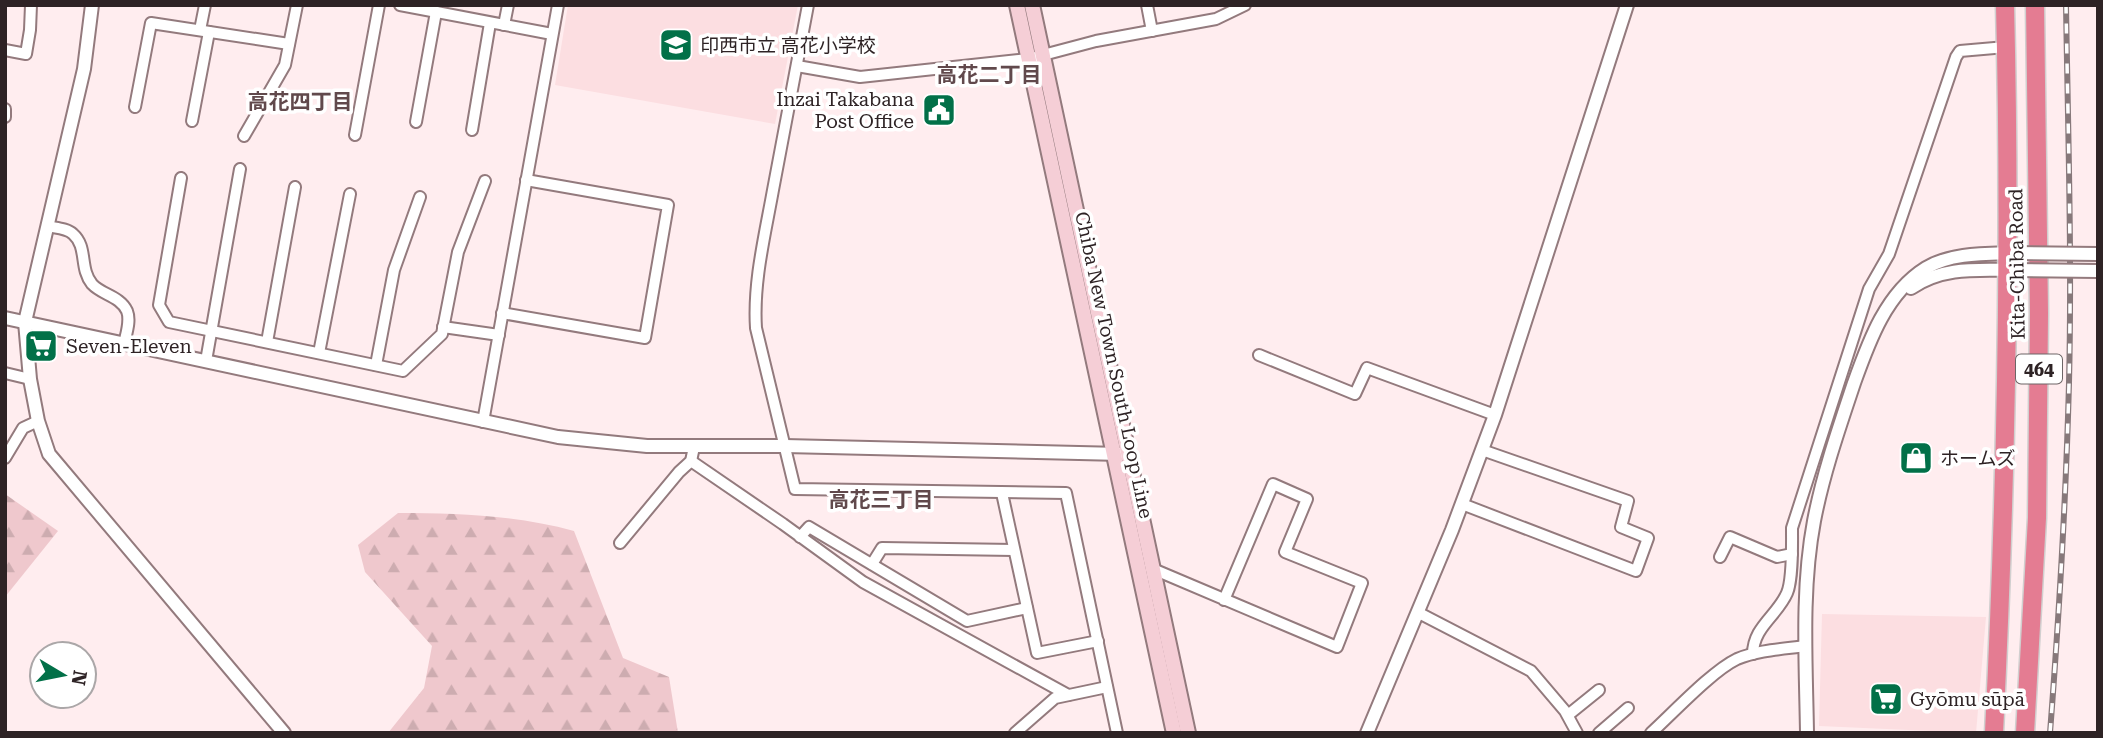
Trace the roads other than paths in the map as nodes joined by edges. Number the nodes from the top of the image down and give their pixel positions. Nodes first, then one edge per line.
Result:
1 (31, 5) edge
2 (92, 5) edge
3 (205, 5) edge
4 (296, 5) edge
5 (379, 5) edge
6 (400, 5) edge
7 (508, 5) edge
8 (558, 5) edge
9 (807, 5) edge
10 (1017, 5) edge
11 (1032, 5) edge
12 (1147, 5) edge
13 (1213, 5) edge
14 (1245, 5) edge
15 (1627, 5) edge
16 (2005, 5) edge
17 (2035, 5) edge
18 (442, 10) edge
19 (1216, 19) junction
20 (491, 23) junction
21 (504, 25) junction
22 (204, 31) junction
23 (1152, 31) junction
24 (552, 34) junction
25 (289, 44) junction
26 (2006, 47) junction
27 (5, 50) edge
28 (1035, 57) junction
29 (797, 66) junction
30 (135, 107) dead end
31 (5, 109) edge
32 (5, 117) edge
33 (192, 121) dead end
34 (416, 122) dead end
35 (472, 130) dead end
36 (355, 135) dead end
37 (244, 136) dead end
38 (240, 169) dead end
39 (181, 178) dead end
40 (526, 180) junction
41 (485, 181) dead end
42 (295, 187) dead end
43 (350, 194) dead end
44 (421, 197) dead end
45 (47, 226) junction
46 (2098, 254) edge
47 (2011, 262) junction
48 (2098, 271) edge
49 (502, 313) junction
50 (5, 318) edge
51 (25, 322) junction
52 (443, 327) junction
53 (211, 330) junction
54 (499, 335) junction
55 (267, 342) junction
56 (124, 344) junction
57 (319, 353) junction
58 (1259, 355) dead end
59 (206, 361) junction
60 (376, 366) junction
61 (5, 373) edge
62 (30, 379) junction
63 (1495, 415) junction
64 (38, 421) junction
65 (483, 422) junction
66 (785, 446) junction
67 (695, 447) junction
68 (1482, 450) junction
69 (1121, 454) junction
70 (5, 458) edge
71 (691, 461) junction
72 (1002, 493) junction
73 (1462, 504) junction
74 (800, 537) junction
75 (620, 543) dead end
76 (1014, 550) junction
77 (1792, 554) junction
78 (1720, 557) dead end
79 (872, 564) junction
80 (1153, 569) junction
81 (1224, 600) junction
82 (1027, 608) junction
83 (1419, 613) junction
84 (1098, 641) junction
85 (1806, 646) junction
86 (1753, 654) junction
87 (1107, 687) junction
88 (1600, 690) dead end
89 (1068, 695) junction
90 (1628, 708) dead end
91 (1567, 715) junction
92 (1022, 731) edge
93 (284, 733) edge
94 (1117, 733) edge
95 (1174, 733) edge
96 (1188, 733) edge
97 (1367, 733) edge
98 (1577, 733) edge
99 (1599, 733) edge
100 (1651, 733) edge
101 (1807, 733) edge
102 (1994, 733) edge
103 (2025, 733) edge

1 - 27 street
2 - 45 street
3 - 22 street
4 - 25 street
5 - 36 street
6 - 18 street
7 - 21 street
8 - 24 street
9 - 29 street
10 - 28 main road, Chiba New Town South Loop Line
11 - 28 main road, Chiba New Town South Loop Line
12 - 23 street
13 - 19 street
14 - 19 street
15 - 63 street
16 - 26 highway, Kita-Chiba Road / 464
17 - 103 highway, Kita-Chiba Road / 464
18 - 20 street
18 - 34 street
19 - 23 street
20 - 21 street
20 - 35 street
21 - 24 street
22 - 25 street
22 - 30 street
22 - 33 street
23 - 28 street
24 - 40 street
25 - 37 street
26 - 47 highway, Kita-Chiba Road / 464
26 - 77 street
28 - 29 street
28 - 69 main road, Chiba New Town South Loop Line
29 - 66 street
31 - 32 street
38 - 53 street
39 - 53 street
40 - 49 street
40 - 49 street
41 - 52 street
42 - 55 street
43 - 57 street
44 - 60 street
45 - 51 street
45 - 56 street
46 - 47 street, bridge
47 - 48 street, bridge
47 - 85 street
47 - 102 highway, Kita-Chiba Road / 464
49 - 54 street
50 - 51 street
51 - 56 street
51 - 62 street
52 - 54 street
52 - 60 street
53 - 55 street
53 - 59 street
54 - 65 street
55 - 57 street
56 - 59 street
57 - 60 street
58 - 63 street
59 - 65 street
61 - 62 street
62 - 64 street
63 - 68 street
64 - 70 street
64 - 93 street
65 - 67 street
66 - 67 street
66 - 69 street
66 - 72 street
67 - 71 street
68 - 73 street
68 - 73 street
69 - 80 main road, Chiba New Town South Loop Line
69 - 95 main road, Chiba New Town South Loop Line
71 - 74 street
71 - 75 street
72 - 76 street
72 - 84 street
73 - 83 street
74 - 79 street
74 - 89 street
76 - 79 street
76 - 82 street
77 - 78 street
77 - 86 street
79 - 82 street
80 - 81 street
80 - 96 main road, Chiba New Town South Loop Line
81 - 81 street
82 - 84 street
83 - 91 street
83 - 97 street
84 - 87 street
85 - 86 street
85 - 101 street
86 - 100 street
87 - 89 street
87 - 94 street
88 - 91 street
89 - 92 street
90 - 99 street
91 - 98 street

